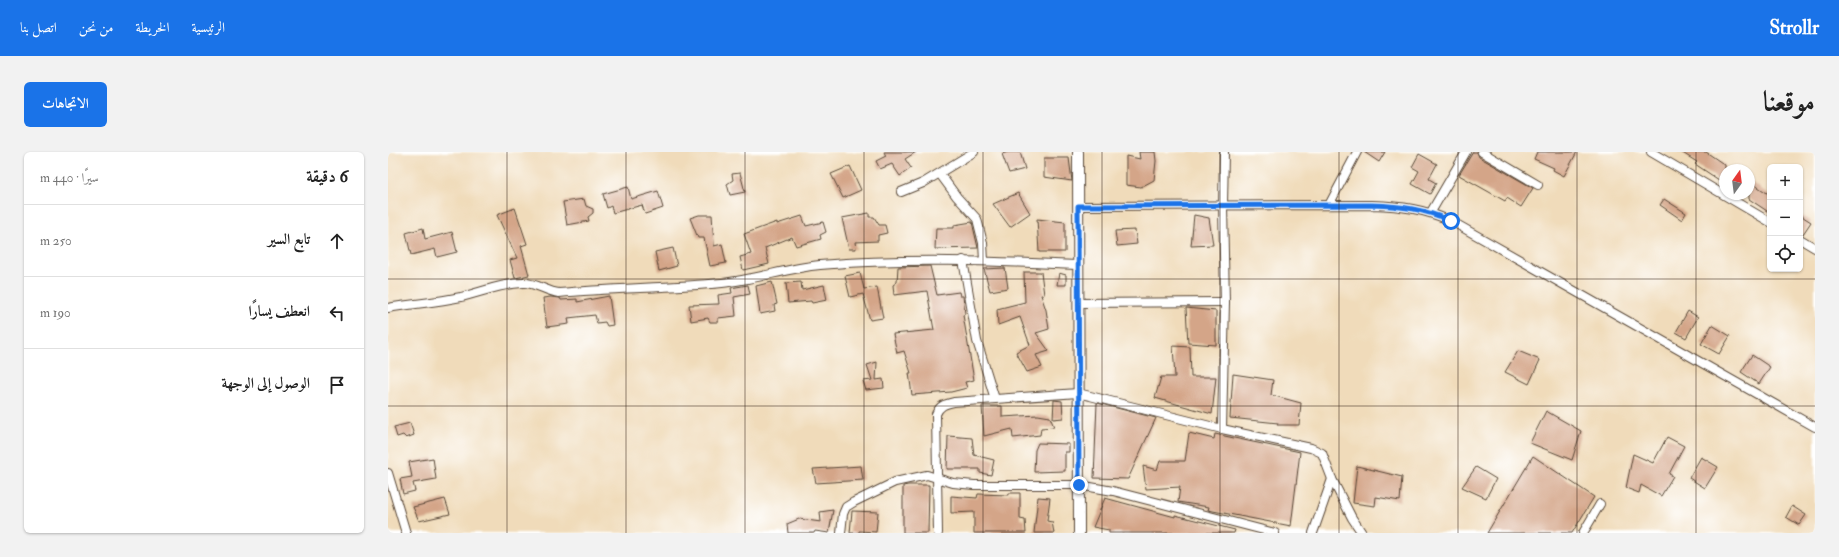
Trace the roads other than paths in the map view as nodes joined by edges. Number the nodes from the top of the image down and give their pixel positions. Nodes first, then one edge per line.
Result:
1 (974, 152) edge
2 (1078, 152) edge
3 (1224, 152) edge
4 (1357, 152) edge
5 (1466, 152) edge
6 (1482, 152) edge
7 (1651, 152) edge
8 (940, 174) junction
9 (1538, 185) dead end
10 (901, 192) dead end
11 (1329, 205) junction
12 (1078, 206) junction
13 (1223, 206) junction
14 (1431, 212) junction
15 (1767, 220) edge
16 (1803, 241) edge
17 (1815, 248) edge
18 (963, 260) junction
19 (984, 261) junction
20 (1077, 265) junction
21 (1225, 302) junction
22 (1078, 303) junction
23 (388, 308) edge
24 (1078, 393) junction
25 (995, 399) junction
26 (1815, 427) edge
27 (1222, 429) junction
28 (388, 473) edge
29 (938, 479) junction
30 (1332, 479) junction
31 (1079, 485) junction
32 (1600, 504) dead end
33 (406, 533) edge
34 (841, 533) edge
35 (938, 533) edge
36 (1079, 533) edge
37 (1276, 533) edge
38 (1313, 533) edge
39 (1362, 533) edge
40 (1583, 533) edge

1 - 8 street
2 - 12 street
3 - 13 street
4 - 11 street
5 - 14 street
6 - 9 street
7 - 15 street
8 - 10 street
8 - 19 street
11 - 13 street
11 - 14 street
12 - 13 street
12 - 20 street
13 - 21 street
14 - 26 street
16 - 17 street
18 - 19 street
18 - 23 street
18 - 25 street
19 - 20 street
20 - 22 street
21 - 22 street
21 - 27 street
22 - 24 street
24 - 25 street
24 - 27 street
24 - 31 street
25 - 29 street
27 - 30 street
28 - 33 street
29 - 31 street
29 - 34 street
29 - 35 street
30 - 38 street
30 - 39 street
31 - 36 street
31 - 37 street
32 - 40 street

